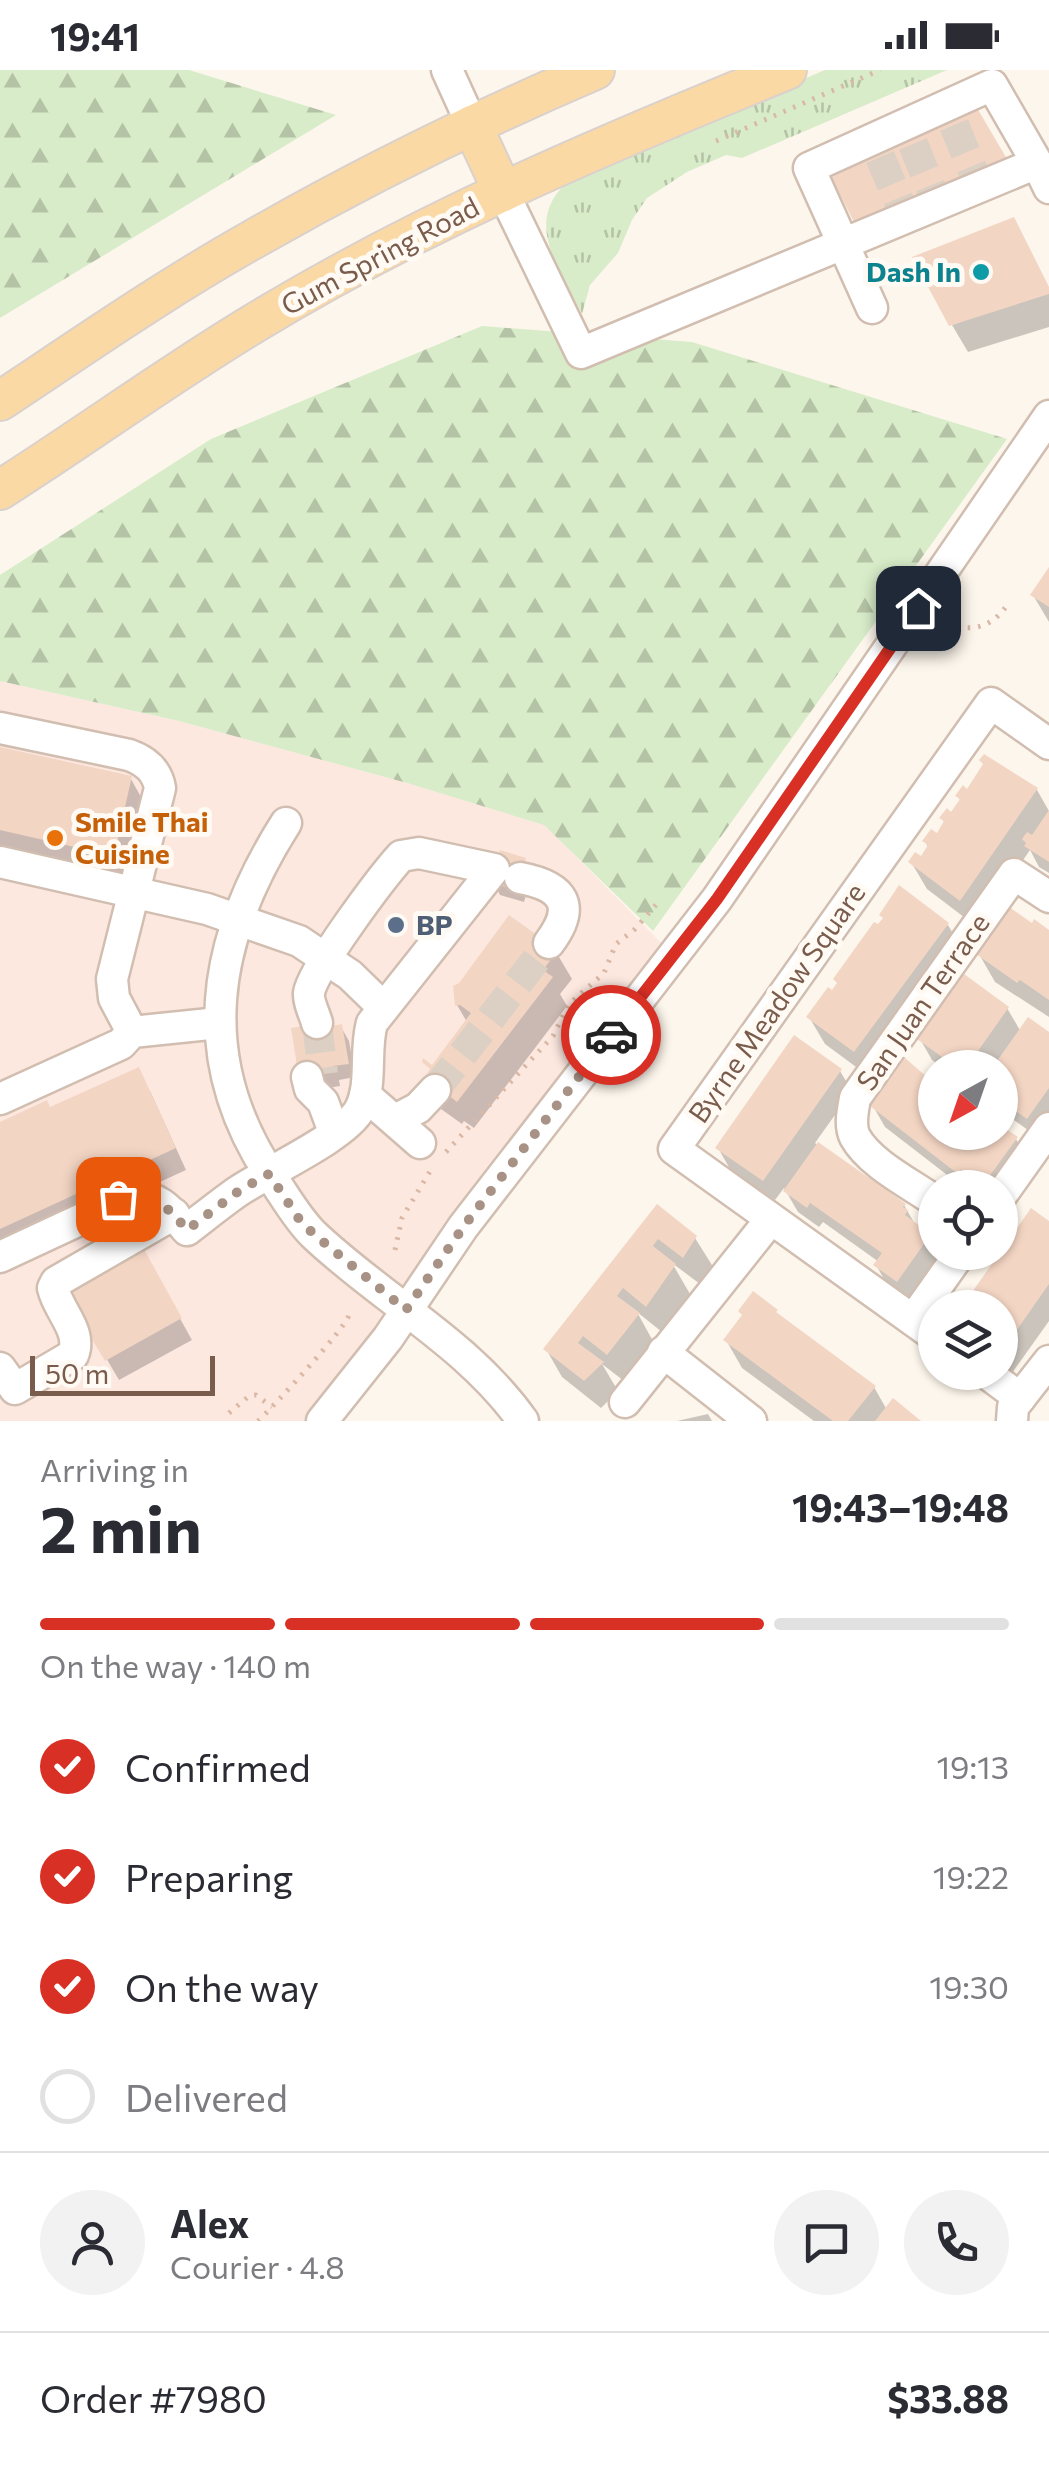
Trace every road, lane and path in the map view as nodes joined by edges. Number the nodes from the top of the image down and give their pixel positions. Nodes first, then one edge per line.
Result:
1 (447, 70) edge
2 (595, 70) edge
3 (786, 70) edge
4 (880, 70) edge
5 (994, 75) edge
6 (472, 125) junction
7 (716, 141) dead end
8 (1043, 175) edge
9 (503, 192) junction
10 (845, 244) junction
11 (872, 308) dead end
12 (0, 401) edge
13 (1049, 416) edge
14 (0, 490) edge
15 (1009, 602) dead end
16 (918, 608) junction
17 (0, 728) edge
18 (1049, 744) edge
19 (286, 823) dead end
20 (0, 862) edge
21 (520, 878) dead end
22 (134, 890) junction
23 (1049, 897) edge
24 (661, 899) dead end
25 (240, 920) junction
26 (549, 943) tunnel mouth
27 (327, 958) junction
28 (383, 1007) junction
29 (218, 1023) junction
30 (310, 1025) tunnel mouth
31 (132, 1032) junction
32 (315, 1082) tunnel mouth
33 (435, 1090) tunnel mouth
34 (365, 1094) junction
35 (0, 1100) edge
36 (395, 1120) junction
37 (1049, 1128) edge
38 (334, 1132) junction
39 (420, 1143) dead end
40 (1018, 1172) edge
41 (269, 1174) junction
42 (918, 1189) edge
43 (174, 1214) junction
44 (771, 1218) junction
45 (395, 1250) dead end
46 (0, 1257) edge
47 (406, 1310) junction
48 (349, 1315) dead end
49 (918, 1324) edge
50 (663, 1352) junction
51 (1049, 1360) edge
52 (8, 1378) edge
53 (1000, 1390) edge
54 (625, 1402) dead end
55 (272, 1408) junction
56 (1016, 1410) edge
57 (228, 1413) dead end
58 (258, 1421) edge
59 (322, 1421) edge
60 (523, 1421) edge
61 (751, 1421) edge

1 - 6 street
2 - 6 main road
3 - 9 main road, Gum Spring Road
4 - 7 path
5 - 8 street
5 - 10 street
6 - 9 main road
6 - 12 main road
8 - 10 street
9 - 10 street
9 - 14 main road, Gum Spring Road
10 - 11 street
13 - 16 street
15 - 16 path
16 - 47 street
17 - 22 street
18 - 44 street, Byrne Meadow Square
19 - 25 street
20 - 22 street
21 - 26 street
22 - 25 street
22 - 31 street
23 - 42 street, San Juan Terrace
24 - 45 path
25 - 27 street
25 - 29 street
27 - 28 street
27 - 28 street
27 - 30 street
28 - 34 street
29 - 31 street
29 - 41 street
31 - 35 street
32 - 38 street
33 - 36 street
34 - 36 street
34 - 38 street
36 - 39 street
37 - 40 street
38 - 41 street
41 - 43 street
41 - 47 street
43 - 46 street
43 - 52 street
44 - 49 street, Byrne Meadow Square
44 - 50 street
47 - 59 street
47 - 60 street
48 - 55 path
50 - 54 street
50 - 61 street
51 - 56 street
53 - 56 street
55 - 57 path
55 - 58 path

